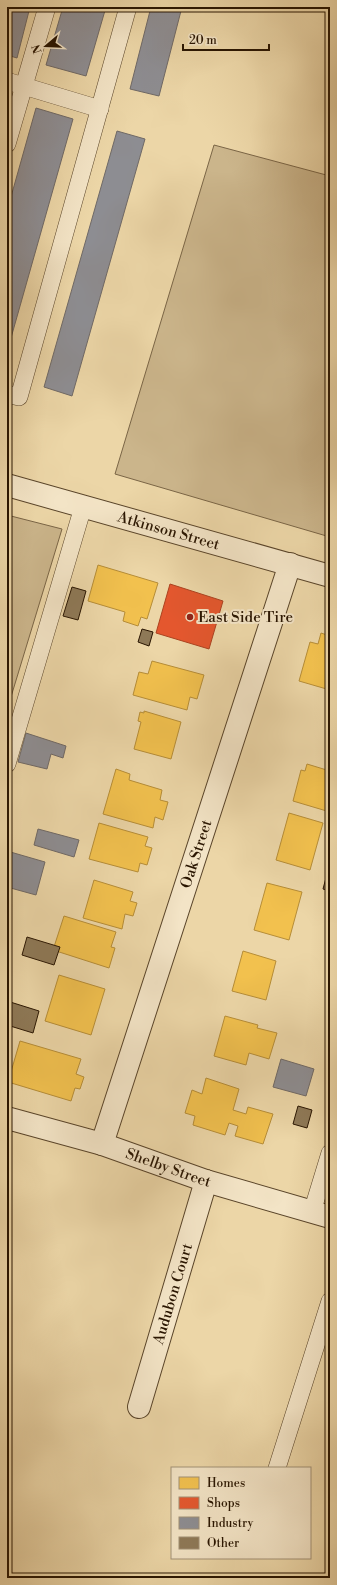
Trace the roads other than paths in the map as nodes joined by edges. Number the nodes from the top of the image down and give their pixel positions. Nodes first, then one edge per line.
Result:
1 (47, 7) edge
2 (128, 7) edge
3 (7, 81) edge
4 (24, 86) junction
5 (100, 109) junction
6 (7, 144) edge
7 (7, 394) edge
8 (7, 484) edge
9 (83, 507) junction
10 (290, 564) junction
11 (330, 576) edge
12 (7, 764) edge
13 (7, 1118) edge
14 (102, 1144) junction
15 (330, 1153) edge
16 (206, 1181) junction
17 (321, 1214) edge
18 (330, 1301) edge
19 (139, 1407) dead end
20 (277, 1467) edge

1 - 4 lane
2 - 5 lane
3 - 4 lane
4 - 5 lane
4 - 6 lane
5 - 7 lane
8 - 9 street, Atkinson Street
9 - 10 street, Atkinson Street
9 - 12 lane
10 - 11 street, Atkinson Street
10 - 14 street, Oak Street
13 - 14 street, Shelby Street
14 - 16 street, Shelby Street
15 - 17 lane
16 - 17 street, Shelby Street
16 - 19 street, Audubon Court
18 - 20 lane

